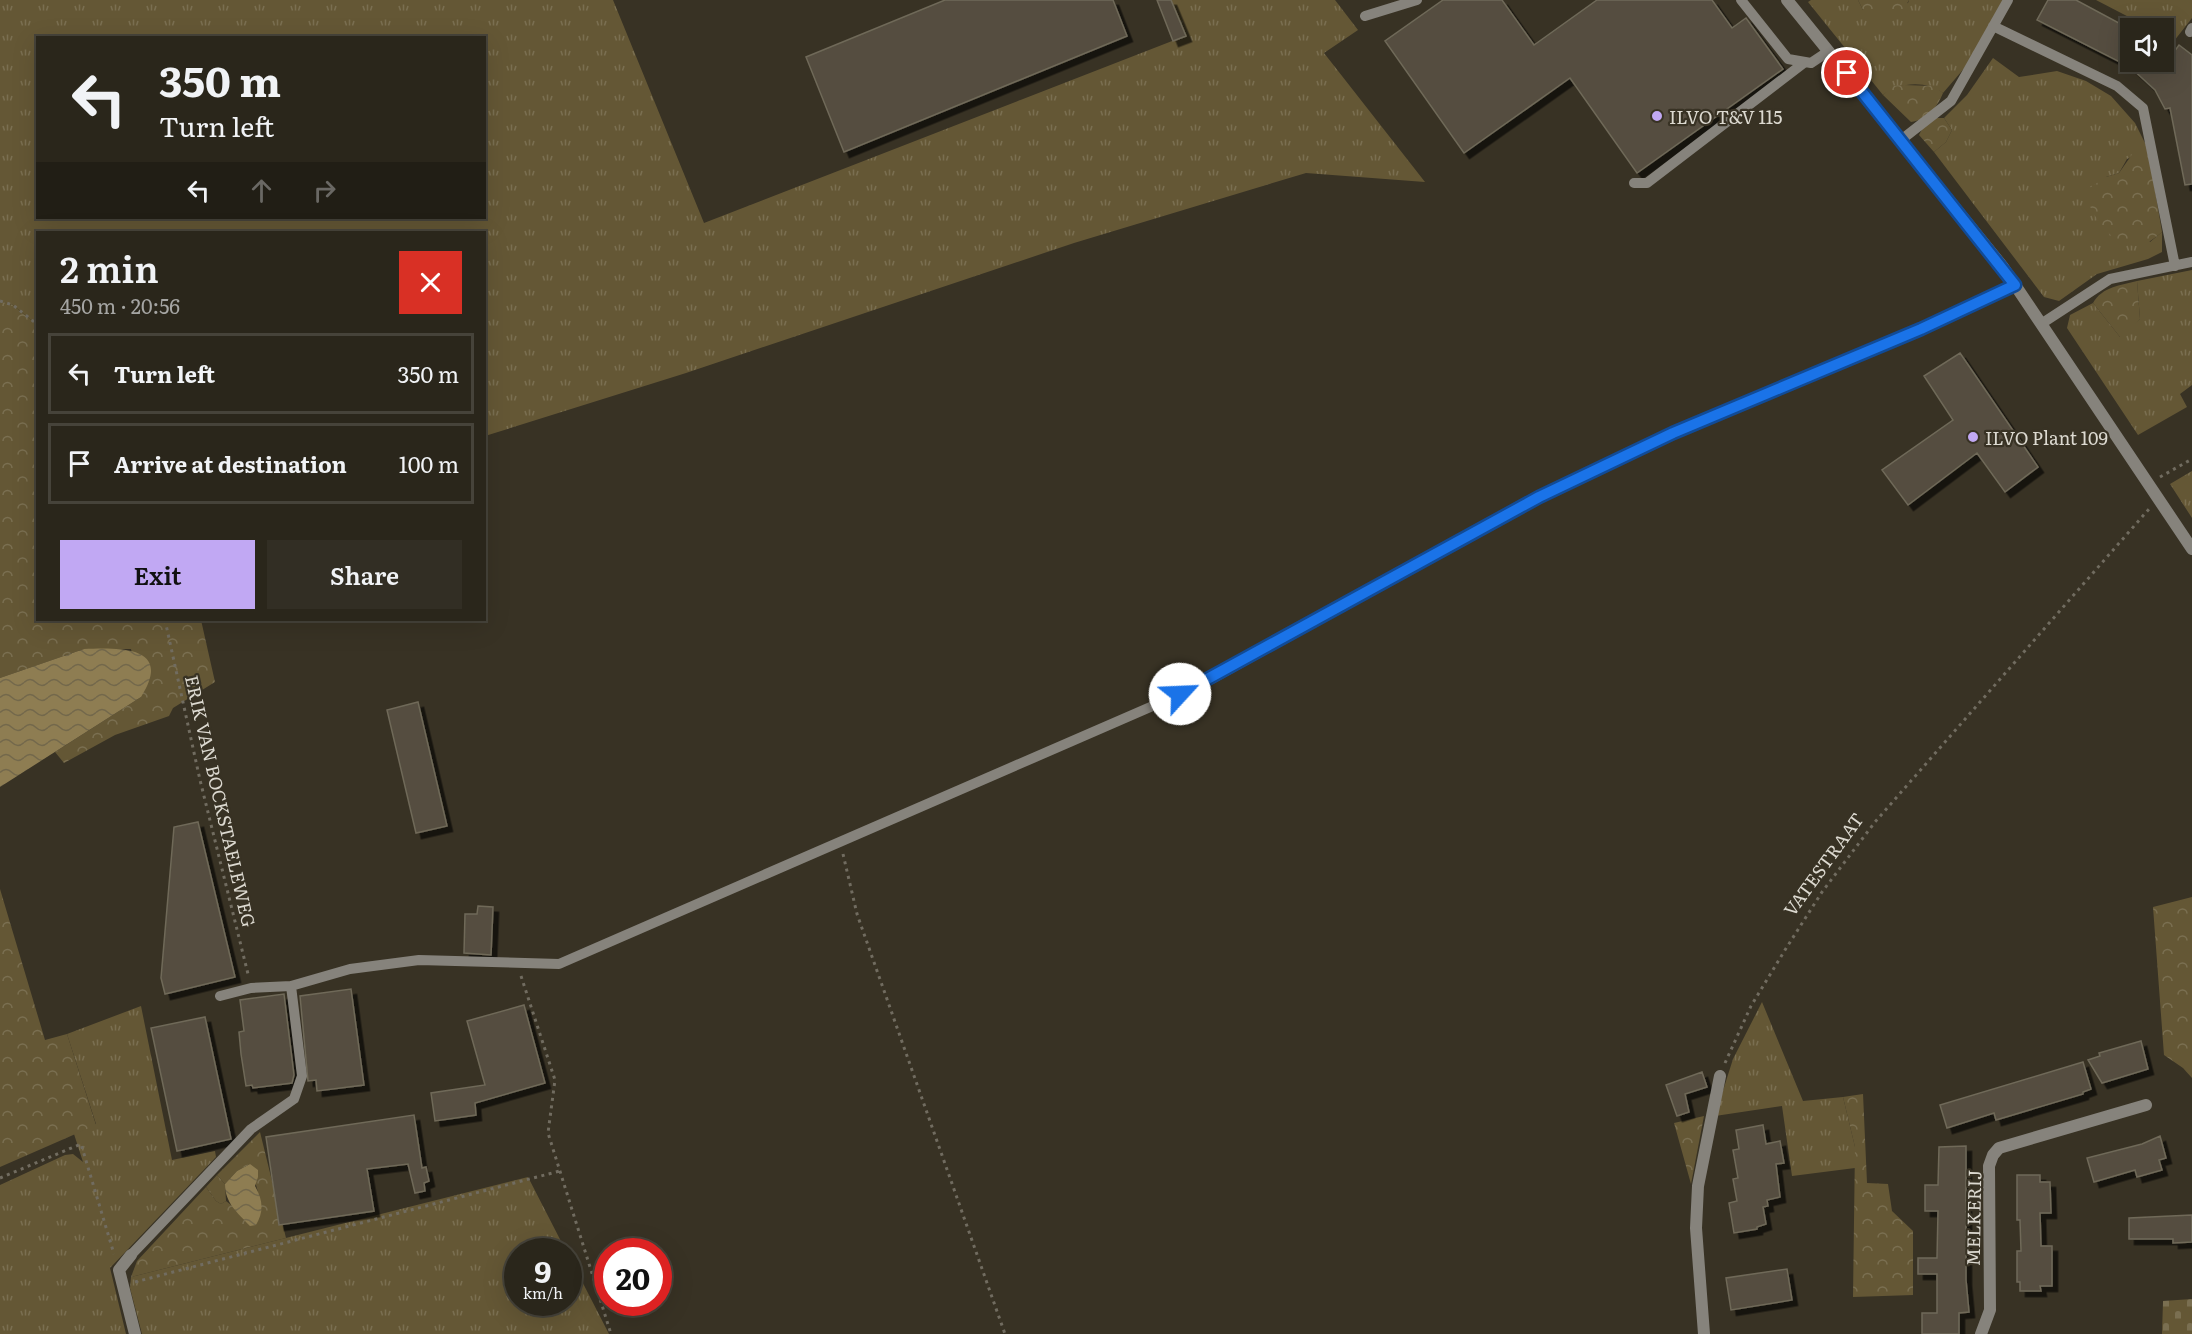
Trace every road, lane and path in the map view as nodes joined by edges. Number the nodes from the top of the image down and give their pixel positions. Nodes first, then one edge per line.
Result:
1 (1417, 0) edge
2 (1741, 0) edge
3 (1787, 0) edge
4 (2008, 0) edge
5 (1365, 16) dead end
6 (1994, 26) junction
7 (1829, 51) junction
8 (1805, 62) junction
9 (1901, 140) junction
10 (1634, 183) dead end
11 (2192, 262) edge
12 (2175, 266) junction
13 (2015, 285) junction
14 (0, 300) edge
15 (36, 323) edge
16 (2041, 324) junction
17 (2192, 459) edge
18 (2148, 484) junction
19 (2158, 499) junction
20 (2192, 549) edge
21 (165, 621) edge
22 (840, 843) junction
23 (517, 964) junction
24 (291, 986) junction
25 (251, 988) junction
26 (219, 996) dead end
27 (1720, 1076) joint
28 (2146, 1105) dead end
29 (560, 1171) junction
30 (0, 1178) edge
31 (131, 1255) joint
32 (119, 1270) junction
33 (123, 1285) junction
34 (135, 1334) edge
35 (611, 1334) edge
36 (1005, 1334) edge
37 (1704, 1334) edge
38 (1980, 1334) edge

1 - 5 lane
2 - 8 lane
3 - 7 street
4 - 6 lane
6 - 9 lane
6 - 12 lane
7 - 8 lane
7 - 9 street
8 - 10 lane
9 - 13 street
11 - 12 lane
12 - 16 lane
13 - 16 street
13 - 22 lane
14 - 15 path
16 - 18 street
17 - 18 path
18 - 19 street
19 - 20 street
19 - 27 path, VATESTRAAT
21 - 25 path, ERIK VAN BOCKSTAELEWEG
22 - 23 lane
22 - 36 path
23 - 24 lane
23 - 29 path
24 - 25 lane
24 - 31 lane
25 - 26 lane
27 - 37 street
28 - 38 street, MELKERIJ
29 - 33 path
29 - 35 path
30 - 32 path
31 - 32 street
32 - 33 street
33 - 34 street

